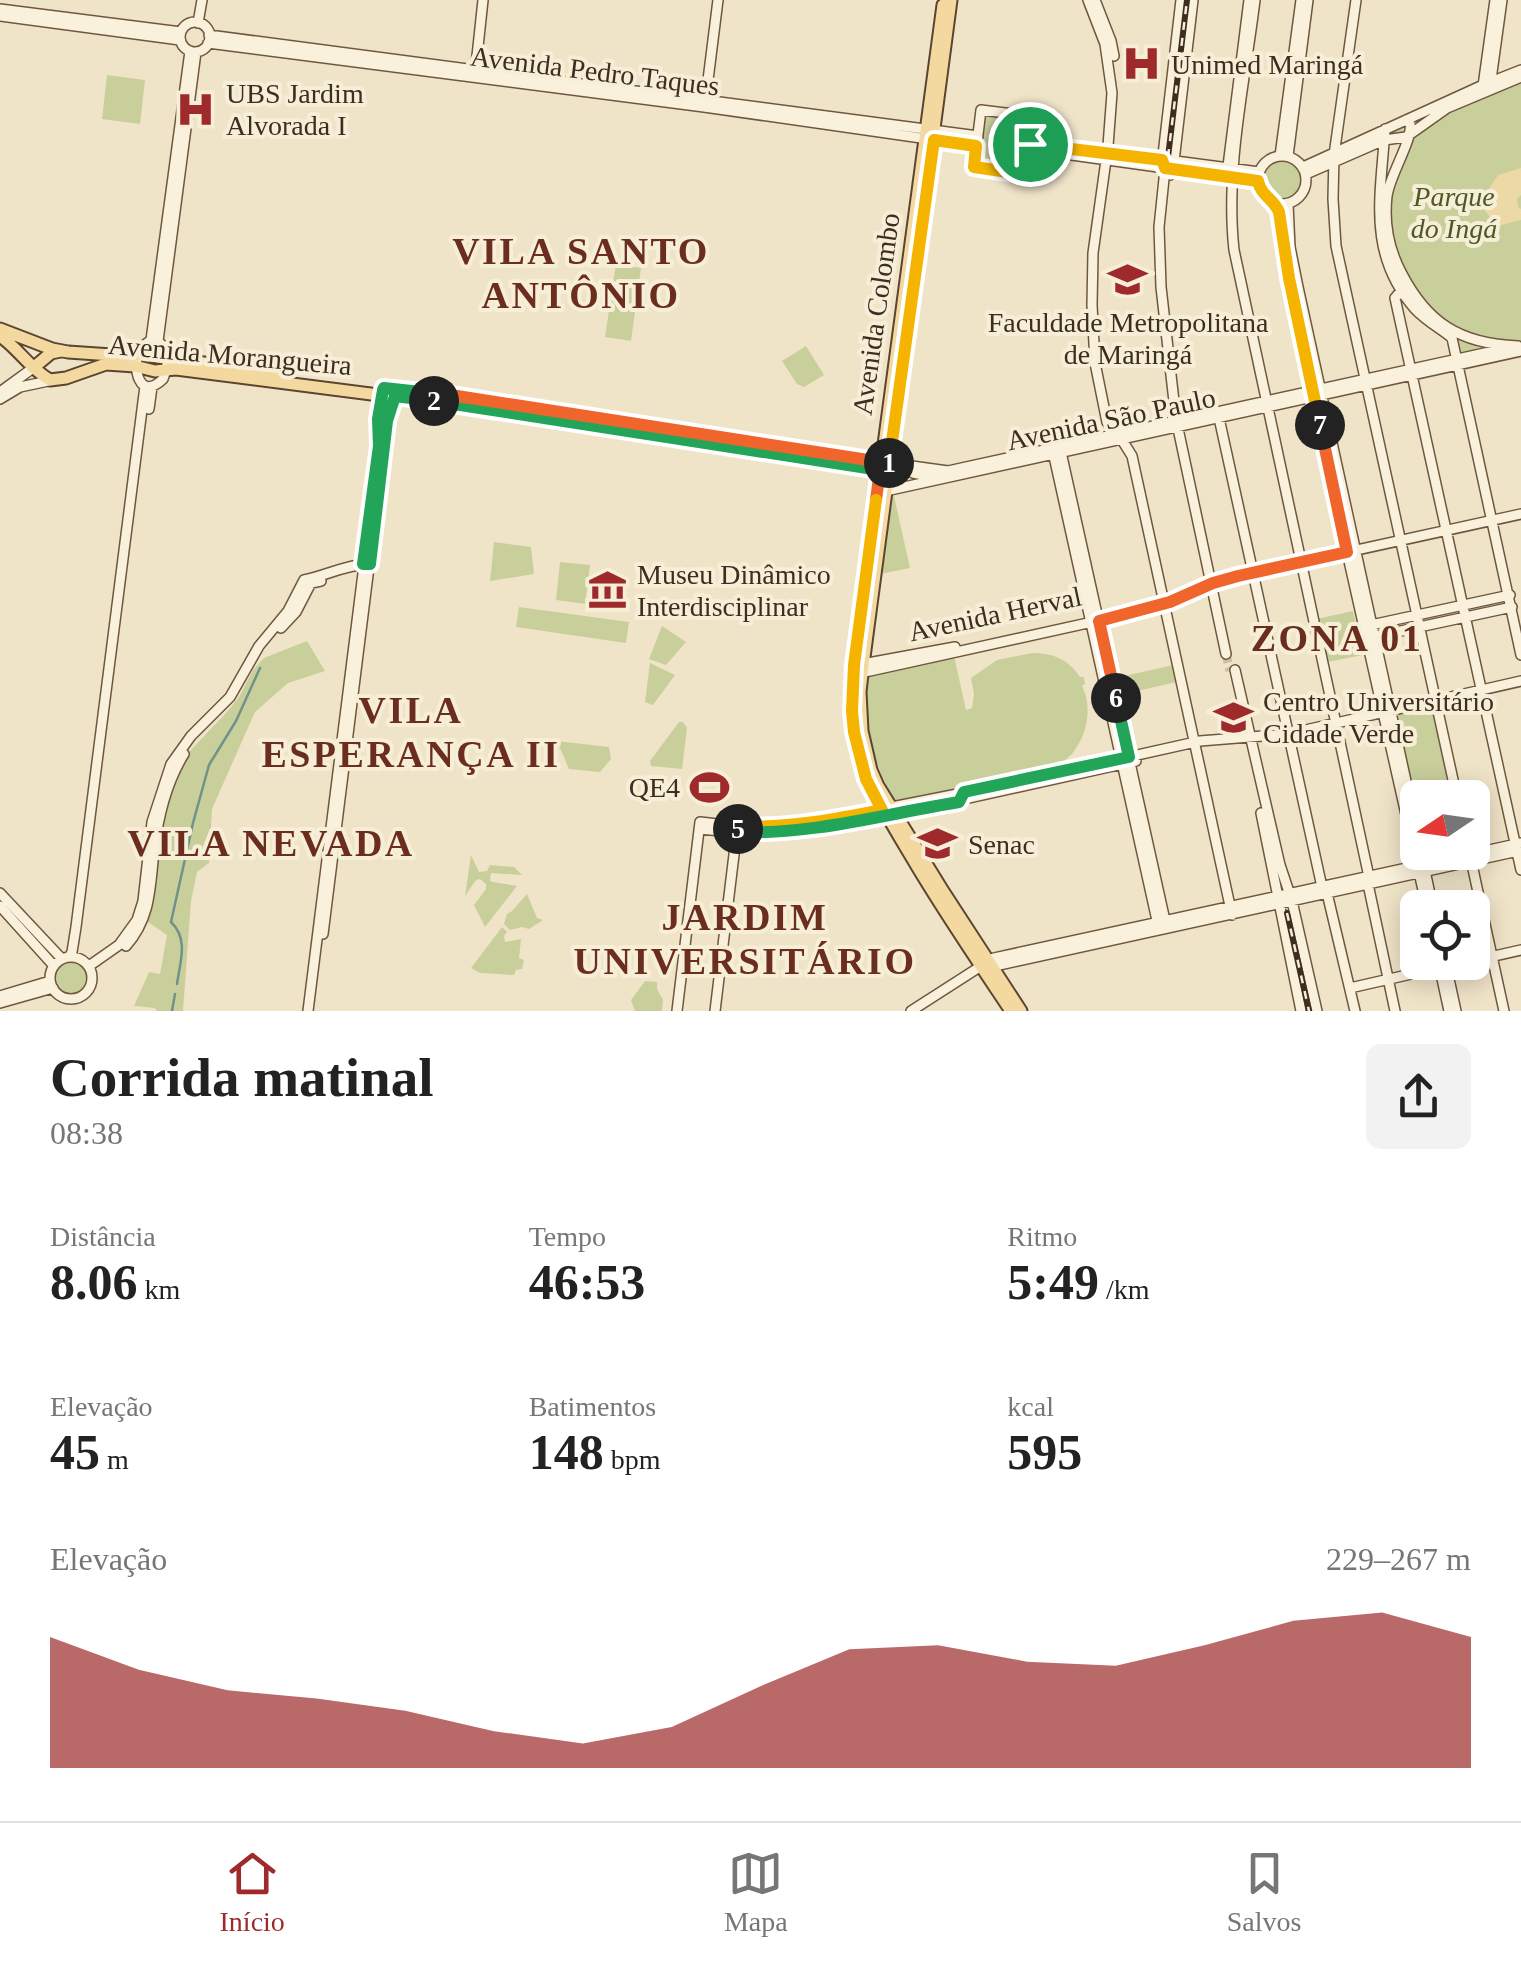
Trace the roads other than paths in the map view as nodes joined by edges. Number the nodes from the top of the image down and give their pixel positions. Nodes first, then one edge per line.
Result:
1 (199, 0) edge
2 (481, 0) edge
3 (718, 0) edge
4 (1092, 0) edge
5 (1180, 0) edge
6 (1192, 0) edge
7 (1252, 0) edge
8 (1304, 0) edge
9 (1356, 0) edge
10 (1498, 0) edge
11 (947, 2) edge
12 (0, 12) edge
13 (196, 23) junction
14 (181, 36) junction
15 (209, 39) junction
16 (192, 51) junction
17 (475, 74) junction
18 (1521, 74) edge
19 (1486, 87) junction
20 (705, 104) junction
21 (1406, 120) junction
22 (930, 134) junction
23 (1385, 134) junction
24 (1411, 134) junction
25 (977, 141) junction
26 (1030, 146) junction
27 (1109, 156) junction
28 (1284, 156) junction
29 (1334, 159) junction
30 (1168, 165) junction
31 (1304, 170) junction
32 (1230, 173) junction
33 (1258, 176) junction
34 (1275, 204) junction
35 (1288, 204) junction
36 (1404, 286) junction
37 (0, 333) edge
38 (1453, 335) junction
39 (155, 340) junction
40 (1520, 347) edge
41 (66, 352) junction
42 (136, 360) junction
43 (1459, 362) junction
44 (168, 364) junction
45 (1431, 364) junction
46 (33, 368) junction
47 (1443, 369) junction
48 (1411, 372) junction
49 (75, 375) junction
50 (54, 380) junction
51 (1366, 383) junction
52 (148, 386) junction
53 (389, 392) junction
54 (1317, 392) junction
55 (0, 396) edge
56 (1265, 403) junction
57 (1240, 410) junction
58 (1195, 415) junction
59 (1217, 419) junction
60 (1179, 422) junction
61 (1156, 424) junction
62 (1123, 436) junction
63 (1140, 436) junction
64 (1057, 451) junction
65 (905, 465) junction
66 (885, 467) junction
67 (946, 479) junction
68 (882, 492) junction
69 (1520, 512) edge
70 (1493, 518) junction
71 (1445, 528) junction
72 (1400, 538) junction
73 (1350, 549) junction
74 (1300, 560) junction
75 (366, 567) junction
76 (1252, 570) junction
77 (1212, 581) junction
78 (1510, 595) junction
79 (1167, 601) junction
80 (1462, 605) junction
81 (1513, 607) junction
82 (1416, 615) junction
83 (1465, 617) junction
84 (1095, 619) junction
85 (1375, 624) junction
86 (1420, 627) junction
87 (1521, 632) edge
88 (1377, 636) junction
89 (1229, 654) tunnel mouth
90 (1521, 656) edge
91 (860, 668) junction
92 (1232, 670) tunnel mouth
93 (1521, 684) edge
94 (1482, 693) junction
95 (1436, 702) junction
96 (1386, 713) junction
97 (1359, 717) junction
98 (1335, 725) junction
99 (1349, 725) junction
100 (1306, 730) junction
101 (1317, 732) junction
102 (1288, 736) junction
103 (1216, 739) junction
104 (1254, 740) junction
105 (1198, 744) junction
106 (1228, 744) junction
107 (1126, 761) junction
108 (1402, 780) edge
109 (1403, 780) edge
110 (1453, 780) edge
111 (888, 812) junction
112 (738, 830) junction
113 (1518, 848) edge
114 (1490, 850) edge
115 (1490, 854) edge
116 (1415, 870) edge
117 (1475, 870) edge
118 (1521, 870) edge
119 (1370, 881) junction
120 (1325, 890) junction
121 (0, 893) edge
122 (1291, 898) junction
123 (1278, 901) junction
124 (0, 906) edge
125 (1233, 910) junction
126 (1204, 914) junction
127 (1196, 922) junction
128 (1156, 926) junction
129 (1521, 947) edge
130 (1491, 953) junction
131 (66, 960) junction
132 (988, 964) junction
133 (90, 969) junction
134 (1400, 974) edge
135 (1390, 976) junction
136 (1445, 980) edge
137 (52, 984) junction
138 (1349, 985) junction
139 (0, 1000) edge
140 (68, 1005) edge
141 (310, 1011) edge
142 (677, 1011) edge
143 (715, 1011) edge
144 (911, 1011) edge
145 (1011, 1011) edge
146 (1021, 1011) edge
147 (1302, 1011) edge
148 (1317, 1011) edge
149 (1355, 1011) edge
150 (1398, 1011) edge
151 (1452, 1011) edge
152 (1504, 1011) edge

1 - 13 main road
2 - 17 main road
3 - 20 main road
4 - 27 main road
5 - 30 main road
6 - 30 main road
7 - 32 main road
8 - 28 main road
9 - 29 main road
10 - 19 main road
11 - 22 main road, Avenida Colombo
12 - 14 main road
13 - 14 main road
13 - 15 main road
14 - 16 main road
15 - 16 main road
15 - 17 main road, Avenida Pedro Taques
16 - 39 main road
17 - 20 main road, Avenida Pedro Taques
18 - 19 main road
19 - 21 main road
19 - 24 main road
20 - 22 main road, Avenida Pedro Taques
21 - 23 main road
21 - 24 main road
22 - 25 main road, Avenida Pedro Taques
22 - 66 main road, Avenida Colombo
23 - 24 main road
23 - 29 main road
23 - 36 main road
24 - 36 main road
25 - 26 main road
25 - 26 main road
26 - 27 main road
27 - 30 main road
27 - 62 main road
28 - 31 main road
28 - 33 main road
29 - 31 main road
29 - 51 main road
30 - 32 main road
30 - 60 main road
31 - 35 main road
32 - 33 main road
32 - 56 main road
33 - 34 main road
34 - 35 main road
34 - 54 main road
35 - 54 main road
36 - 38 main road
36 - 48 main road
37 - 41 main road, Avenida Morangueira
37 - 46 main road, Avenida Morangueira
38 - 40 main road
38 - 43 main road
39 - 42 main road
39 - 44 main road
40 - 43 main road, Avenida São Paulo
41 - 42 main road, Avenida Morangueira
41 - 46 main road
41 - 49 main road
42 - 44 main road, Avenida Morangueira
42 - 49 main road, Avenida Morangueira
42 - 52 main road
43 - 45 main road, Avenida São Paulo
43 - 47 main road, Avenida São Paulo
43 - 70 main road
44 - 52 main road
44 - 53 main road, Avenida Morangueira
45 - 47 main road
45 - 48 main road, Avenida São Paulo
46 - 50 main road, Avenida Morangueira
46 - 55 main road
47 - 48 main road, Avenida São Paulo
48 - 51 main road, Avenida São Paulo
48 - 71 main road
49 - 50 main road, Avenida Morangueira
50 - 55 main road
51 - 54 main road, Avenida São Paulo
51 - 72 main road
52 - 131 main road
53 - 66 main road, Avenida Morangueira
53 - 66 main road, Avenida Morangueira
53 - 75 main road
54 - 56 main road, Avenida São Paulo
54 - 73 main road
56 - 57 main road, Avenida São Paulo
56 - 74 main road
57 - 58 main road, Avenida São Paulo
57 - 59 main road, Avenida São Paulo
58 - 59 main road
58 - 60 main road, Avenida São Paulo
59 - 60 main road, Avenida São Paulo
59 - 76 main road
60 - 61 main road, Avenida São Paulo
60 - 63 main road, Avenida São Paulo
60 - 77 main road
61 - 62 main road, Avenida São Paulo
61 - 63 main road
62 - 63 main road, Avenida São Paulo
62 - 64 main road, Avenida São Paulo
62 - 79 main road
64 - 65 main road, Avenida São Paulo
64 - 67 main road, Avenida São Paulo
64 - 84 main road
65 - 66 main road, Avenida São Paulo
65 - 67 main road
66 - 68 main road, Avenida Colombo
67 - 68 main road, Avenida São Paulo
68 - 91 main road, Avenida Colombo
69 - 70 main road, Avenida Herval
70 - 71 main road, Avenida Herval
70 - 78 main road
71 - 72 main road, Avenida Herval
71 - 80 main road
72 - 73 main road, Avenida Herval
72 - 82 main road
73 - 74 main road, Avenida Herval
73 - 85 main road
73 - 96 main road
74 - 76 main road, Avenida Herval
74 - 98 main road
75 - 133 main road
75 - 141 main road
76 - 77 main road, Avenida Herval
76 - 102 main road
77 - 79 main road, Avenida Herval
77 - 89 main road
78 - 80 main road
78 - 81 main road
79 - 84 main road, Avenida Herval
79 - 105 main road
80 - 82 main road
80 - 83 main road
81 - 83 main road
81 - 87 main road
81 - 90 main road
82 - 85 main road
82 - 86 main road
83 - 86 main road
83 - 94 main road
84 - 91 main road, Avenida Herval
84 - 107 main road
85 - 88 main road
86 - 88 main road
86 - 95 main road
88 - 96 main road
91 - 111 main road, Avenida Colombo
92 - 104 main road
93 - 94 main road
94 - 95 main road
94 - 113 main road
95 - 96 main road
95 - 110 main road
96 - 97 main road
96 - 99 main road
96 - 108 main road
96 - 109 main road
97 - 98 main road
97 - 99 main road
98 - 99 main road
98 - 100 main road
98 - 101 main road
98 - 119 main road
100 - 101 main road
100 - 102 main road
101 - 102 main road
102 - 104 main road
102 - 120 main road
103 - 104 main road
103 - 105 main road
103 - 106 main road
104 - 106 main road
104 - 122 main road
104 - 123 main road
105 - 106 main road
105 - 107 main road
105 - 125 main road
107 - 111 main road
107 - 128 main road
111 - 112 main road
111 - 132 main road, Avenida Colombo
112 - 142 main road
112 - 143 main road
113 - 114 main road
113 - 115 main road
113 - 118 main road
116 - 119 main road
117 - 130 main road
119 - 120 main road
119 - 135 main road
120 - 122 main road
120 - 138 main road
121 - 131 main road
122 - 123 main road
122 - 148 main road
123 - 125 main road
123 - 147 main road
124 - 131 main road
125 - 126 main road
125 - 127 main road
126 - 127 main road
126 - 128 main road
127 - 128 main road
128 - 132 main road
129 - 130 main road
130 - 152 main road
131 - 133 main road
131 - 137 main road
132 - 144 main road
132 - 145 main road, Avenida Colombo
132 - 146 main road, Avenida Colombo
133 - 140 main road
134 - 135 main road
135 - 138 main road
135 - 150 main road
136 - 151 main road
137 - 139 main road
137 - 140 main road
138 - 149 main road

